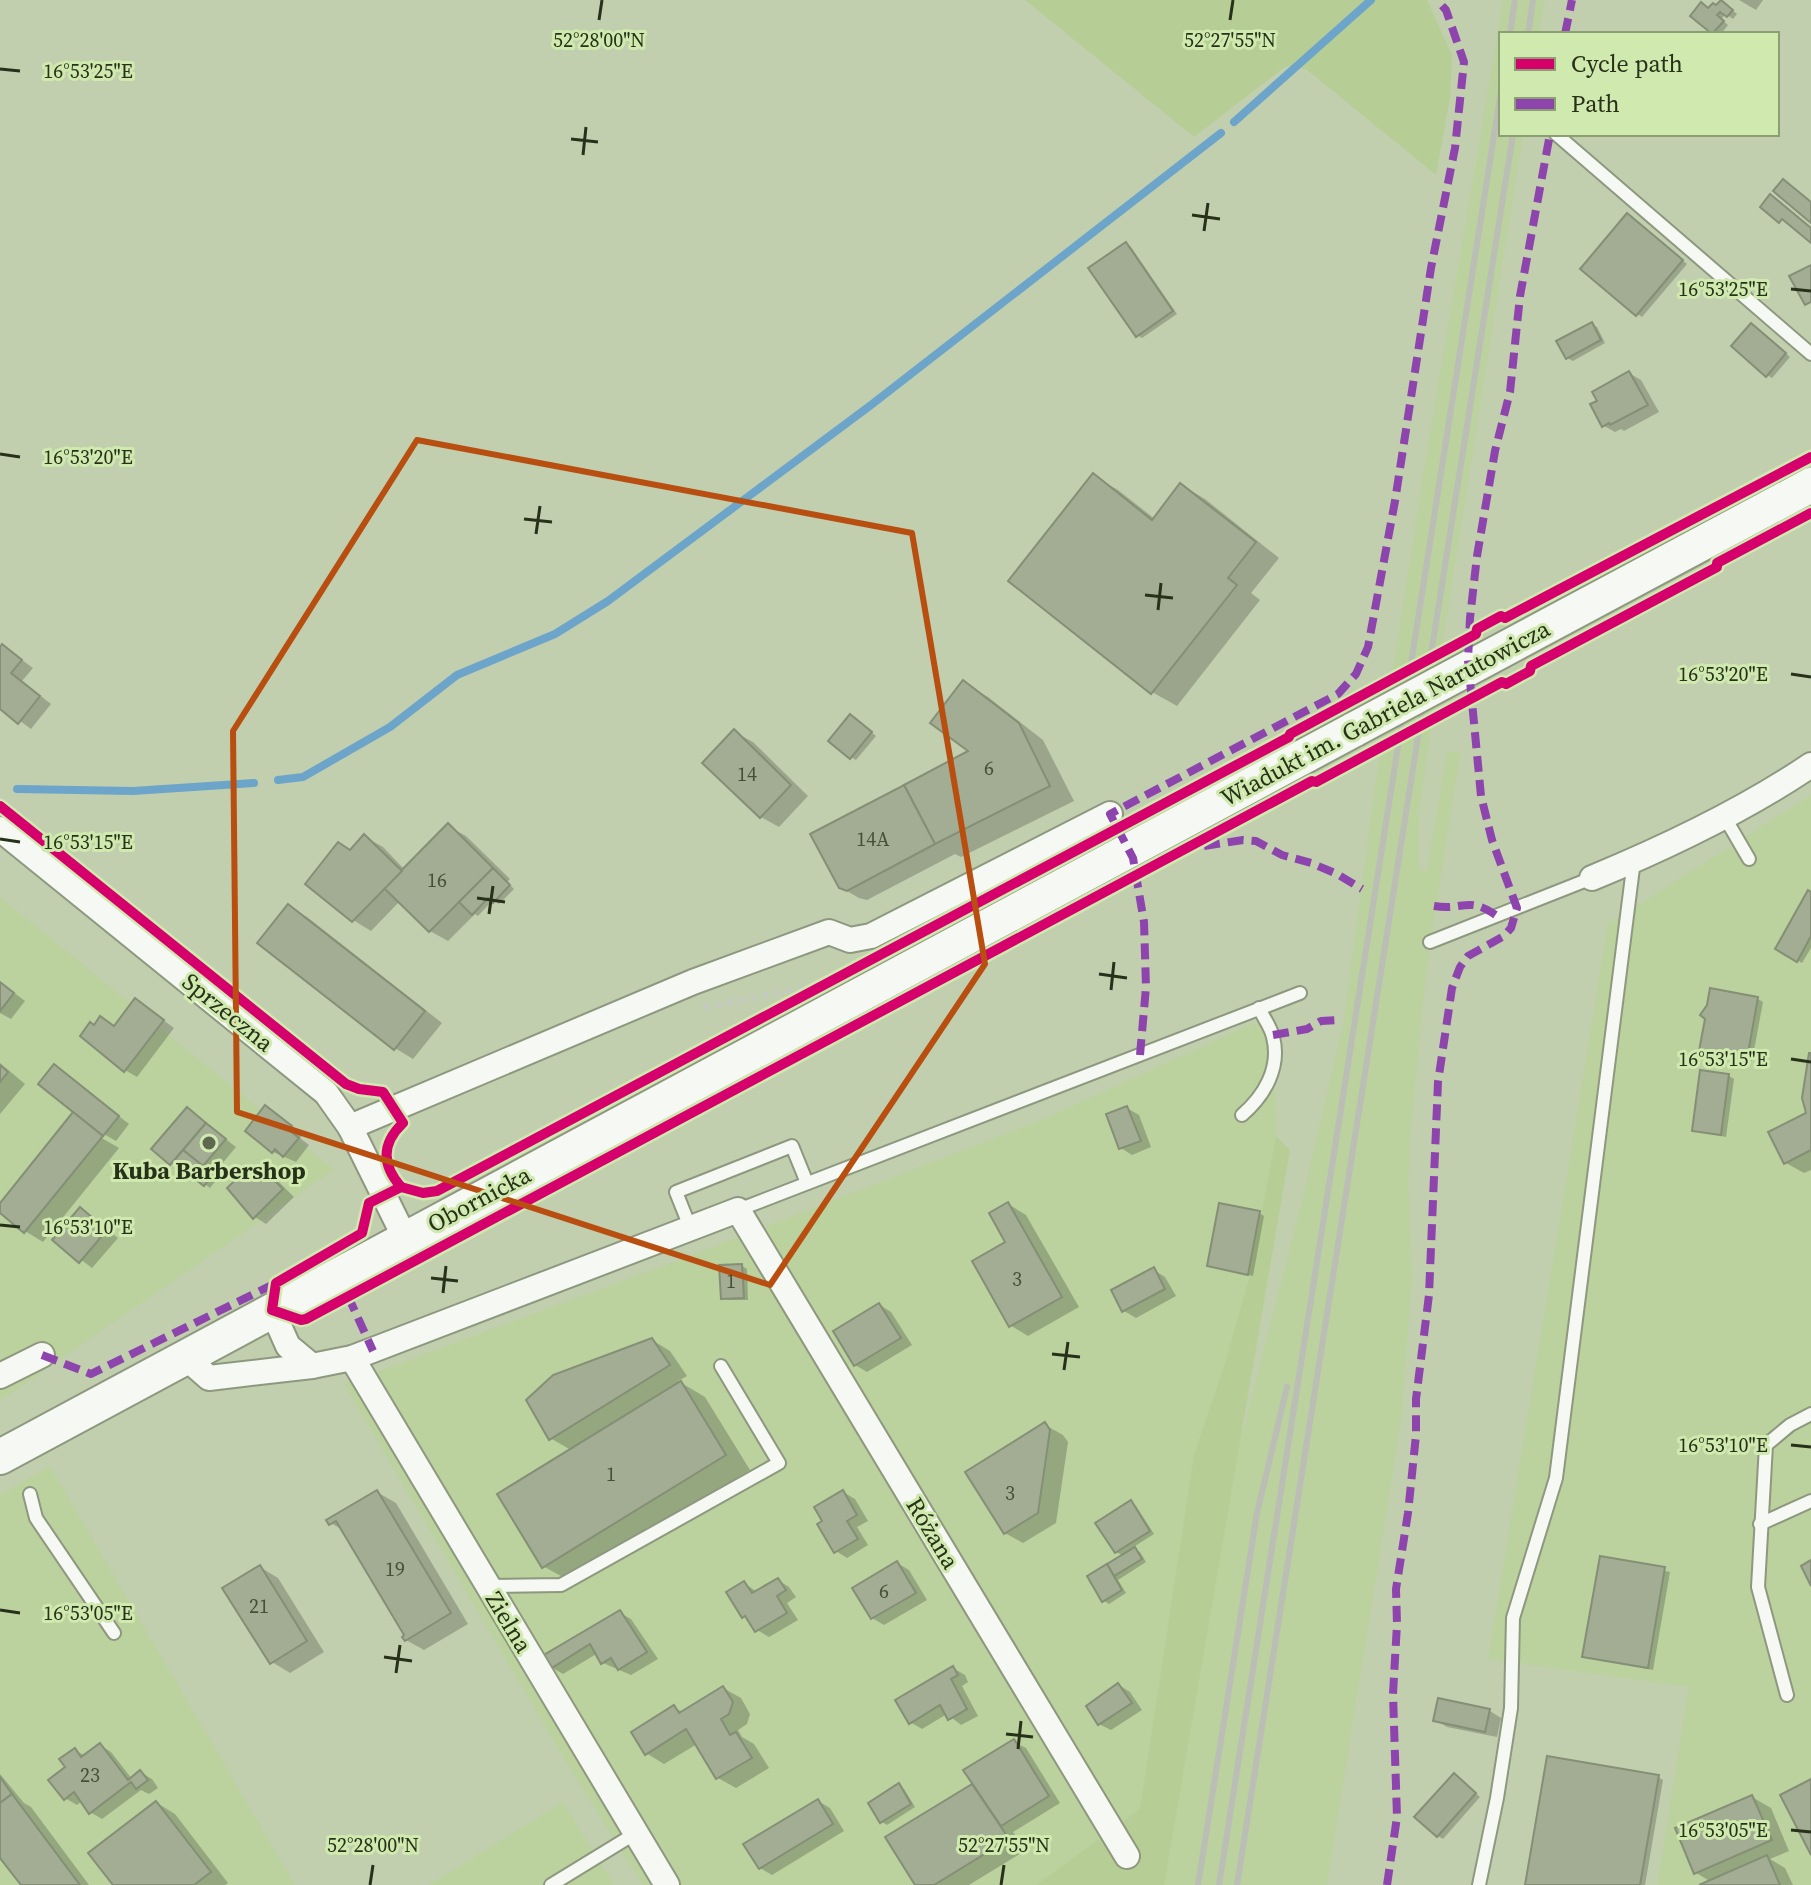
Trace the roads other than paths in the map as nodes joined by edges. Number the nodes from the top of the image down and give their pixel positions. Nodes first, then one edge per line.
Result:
1 (1558, 136) edge
2 (1811, 354) edge
3 (1811, 485) edge
4 (1811, 765) edge
5 (1110, 814) dead end
6 (1724, 816) junction
7 (0, 829) edge
8 (1749, 859) dead end
9 (1634, 860) junction
10 (1592, 878) joint
11 (958, 942) joint
12 (1430, 942) dead end
13 (1300, 993) dead end
14 (1259, 1008) junction
15 (1614, 1025) junction
16 (1626, 1034) dead end
17 (1242, 1115) dead end
18 (350, 1127) junction
19 (807, 1183) junction
20 (738, 1210) junction
21 (690, 1227) junction
22 (405, 1238) junction
23 (272, 1310) junction
24 (42, 1355) dead end
25 (185, 1357) junction
26 (352, 1358) junction
27 (312, 1366) junction
28 (721, 1366) dead end
29 (0, 1376) edge
30 (1811, 1414) edge
31 (0, 1457) edge
32 (30, 1494) dead end
33 (1811, 1501) edge
34 (1760, 1524) junction
35 (488, 1586) junction
36 (114, 1633) dead end
37 (1787, 1695) dead end
38 (636, 1833) junction
39 (1127, 1856) dead end
40 (551, 1885) edge
41 (667, 1885) edge
42 (1479, 1885) edge

1 - 2 lane
3 - 11 main road, Wiadukt im. Gabriela Narutowicza, bridge
4 - 6 street
5 - 18 street
6 - 8 lane
6 - 9 street
7 - 18 street, Sprzeczna
9 - 10 street
9 - 15 lane
10 - 12 lane
11 - 22 main road, Obornicka
13 - 14 lane
14 - 17 lane
14 - 19 lane
15 - 16 lane
15 - 42 lane
18 - 22 street, Sprzeczna
19 - 20 lane
19 - 21 lane
20 - 21 street
20 - 39 street, Różana
21 - 26 street
22 - 23 main road, Obornicka
23 - 25 main road, Obornicka
23 - 27 street
24 - 29 street
25 - 27 street
25 - 31 main road, Obornicka
26 - 27 street
26 - 35 street, Zielna
28 - 35 lane
30 - 34 lane
32 - 36 lane
33 - 34 lane
34 - 37 lane
35 - 38 street, Zielna
38 - 40 lane
38 - 41 street, Zielna

